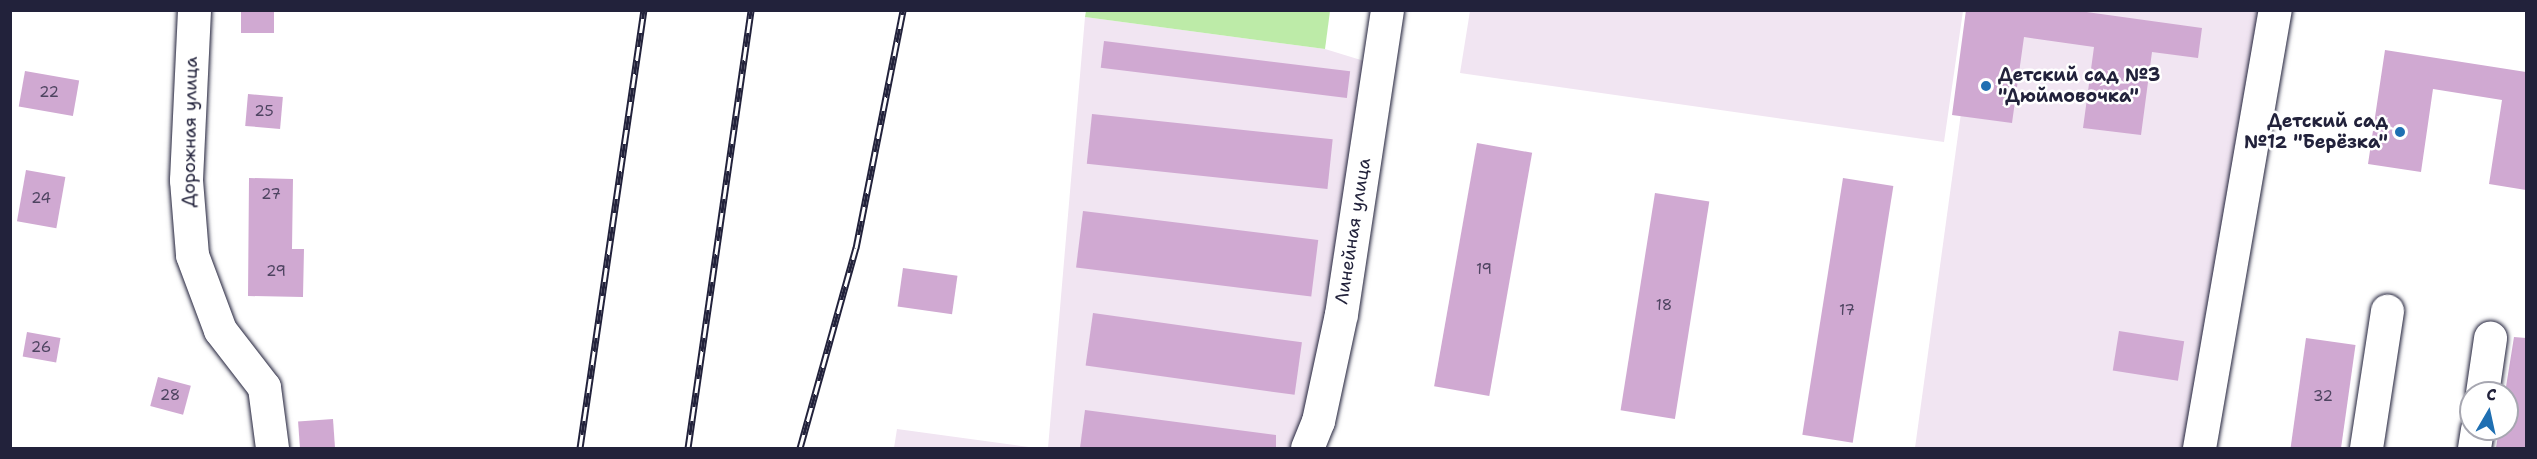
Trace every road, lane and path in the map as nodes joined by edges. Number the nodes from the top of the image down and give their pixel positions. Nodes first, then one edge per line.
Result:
1 (194, 10) edge
2 (1387, 10) edge
3 (2276, 10) edge
4 (2386, 311) dead end
5 (2490, 338) dead end
6 (2484, 381) edge
7 (272, 448) edge
8 (1307, 448) edge
9 (2199, 448) edge
10 (2366, 448) edge

1 - 7 street, Дорожная улица
2 - 8 street, Линейная улица
3 - 9 street
4 - 10 street
5 - 6 street

